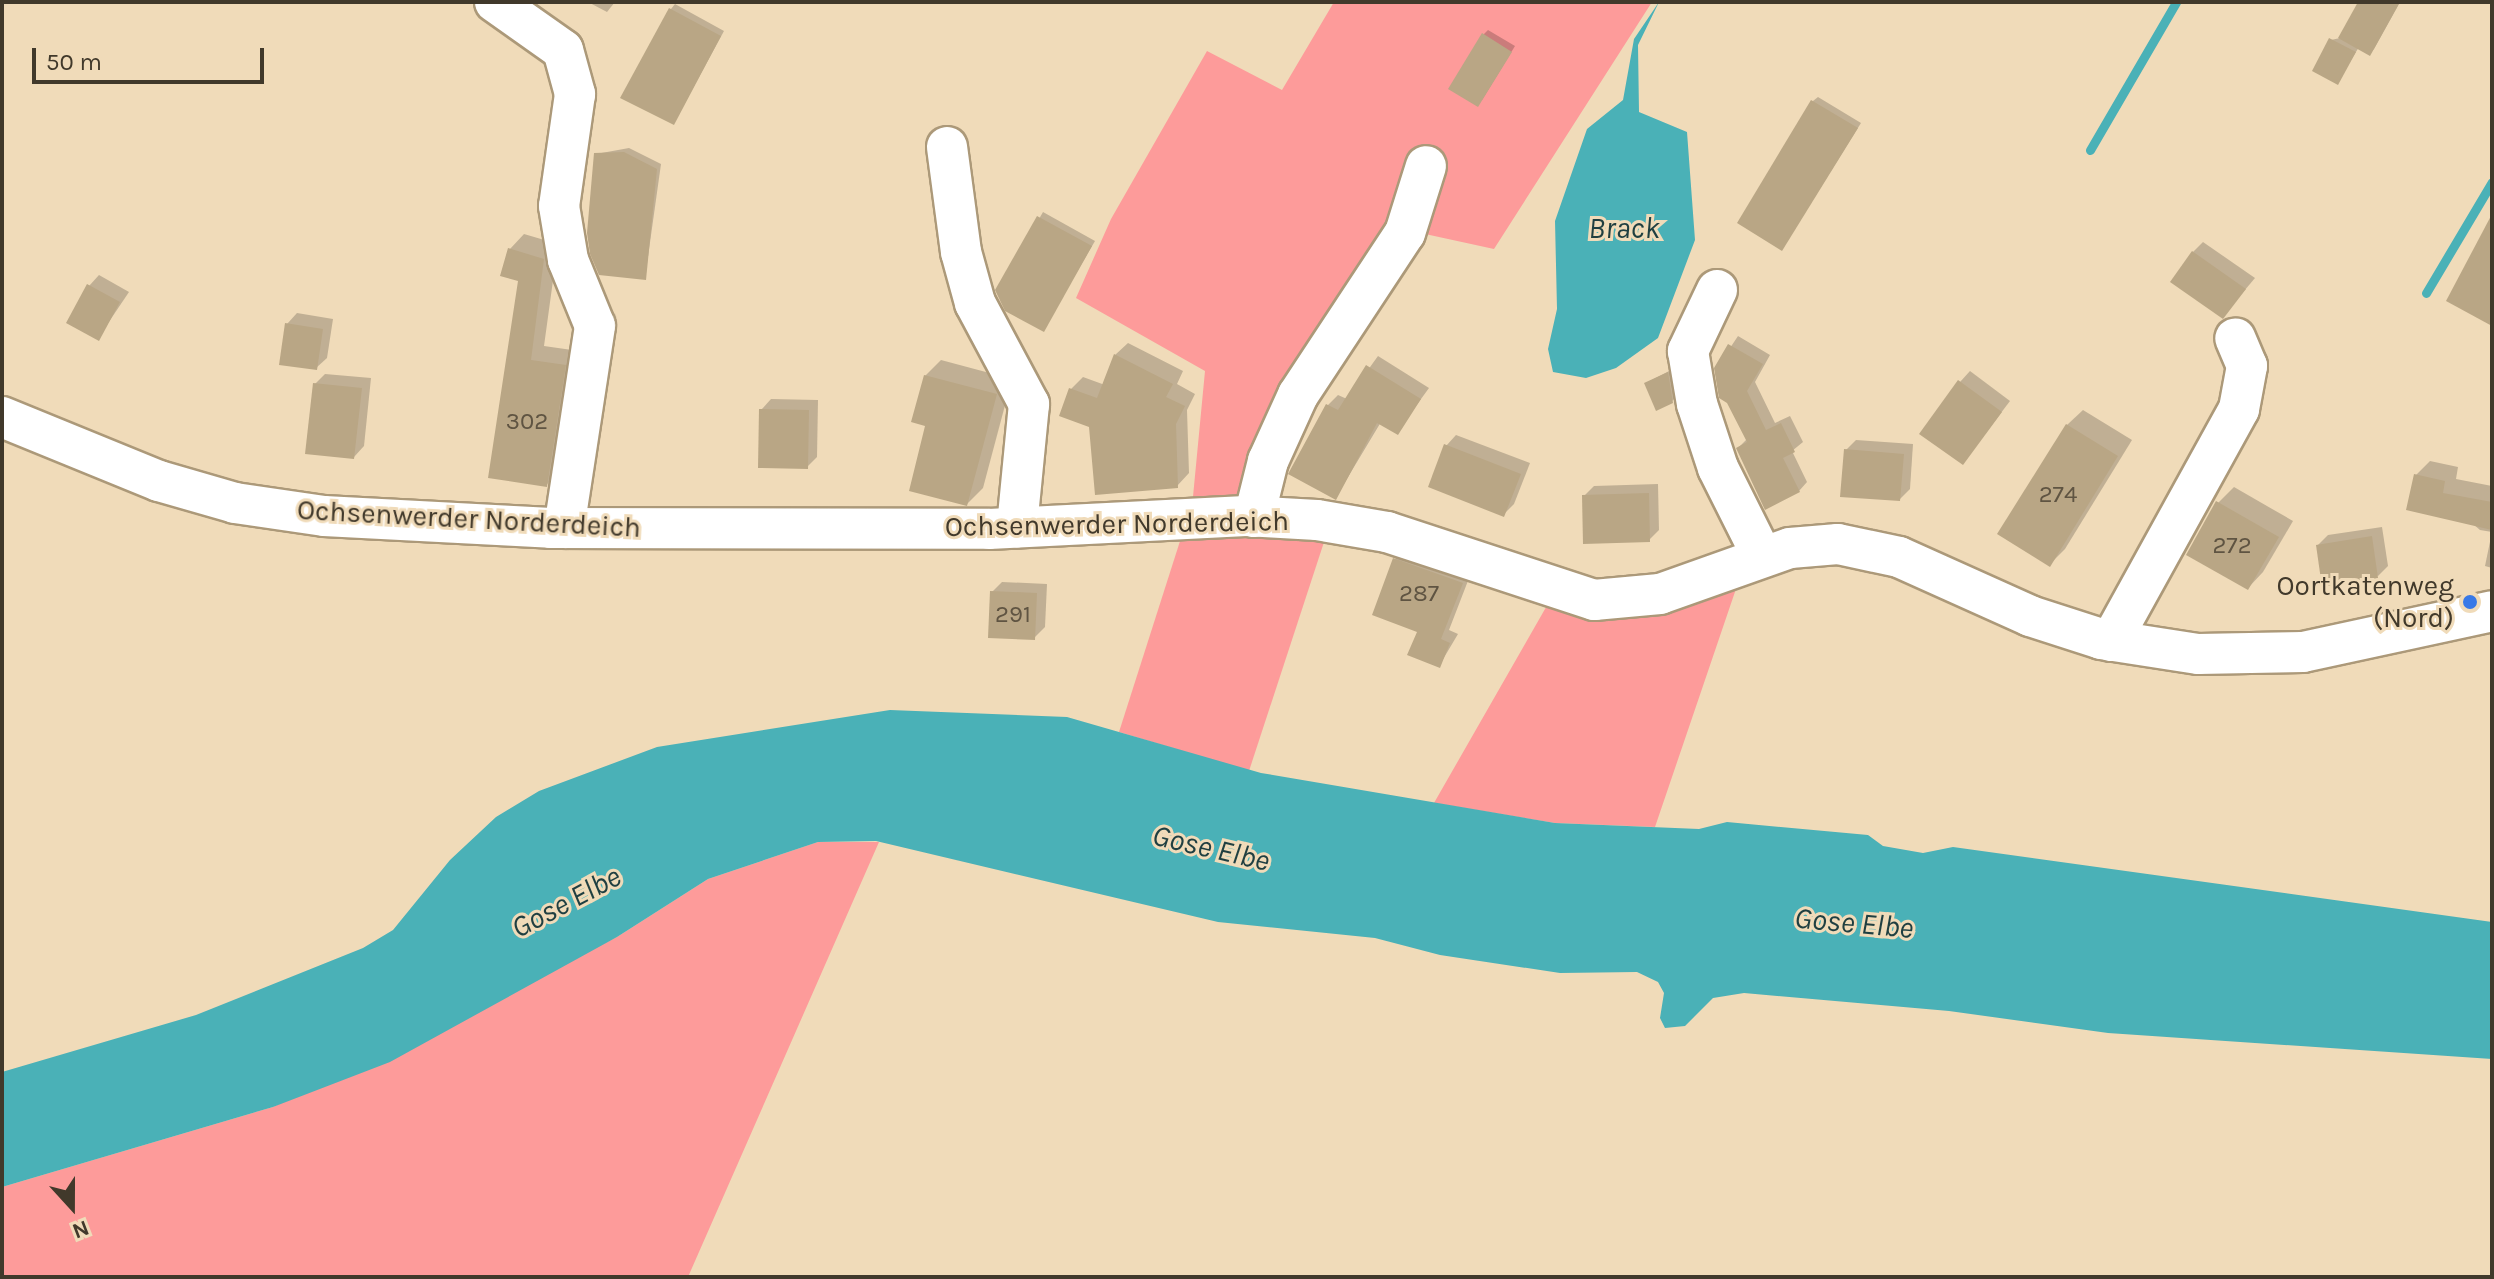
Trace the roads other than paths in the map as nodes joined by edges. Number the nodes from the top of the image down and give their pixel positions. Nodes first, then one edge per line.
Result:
1 (495, 2) edge
2 (947, 147) dead end
3 (1426, 166) dead end
4 (1717, 290) dead end
5 (2235, 338) dead end
6 (2, 417) edge
7 (1254, 517) junction
8 (1017, 527) junction
9 (564, 528) junction
10 (1762, 556) junction
11 (2492, 611) edge
12 (2111, 641) junction

1 - 9 street
2 - 8 street
3 - 7 street
4 - 10 street
5 - 12 street
6 - 9 street, Ochsenwerder Norderdeich
7 - 8 street, Ochsenwerder Norderdeich
7 - 10 street, Ochsenwerder Norderdeich
8 - 9 street, Ochsenwerder Norderdeich
10 - 12 street, Ochsenwerder Norderdeich
11 - 12 street, Ochsenwerder Norderdeich

